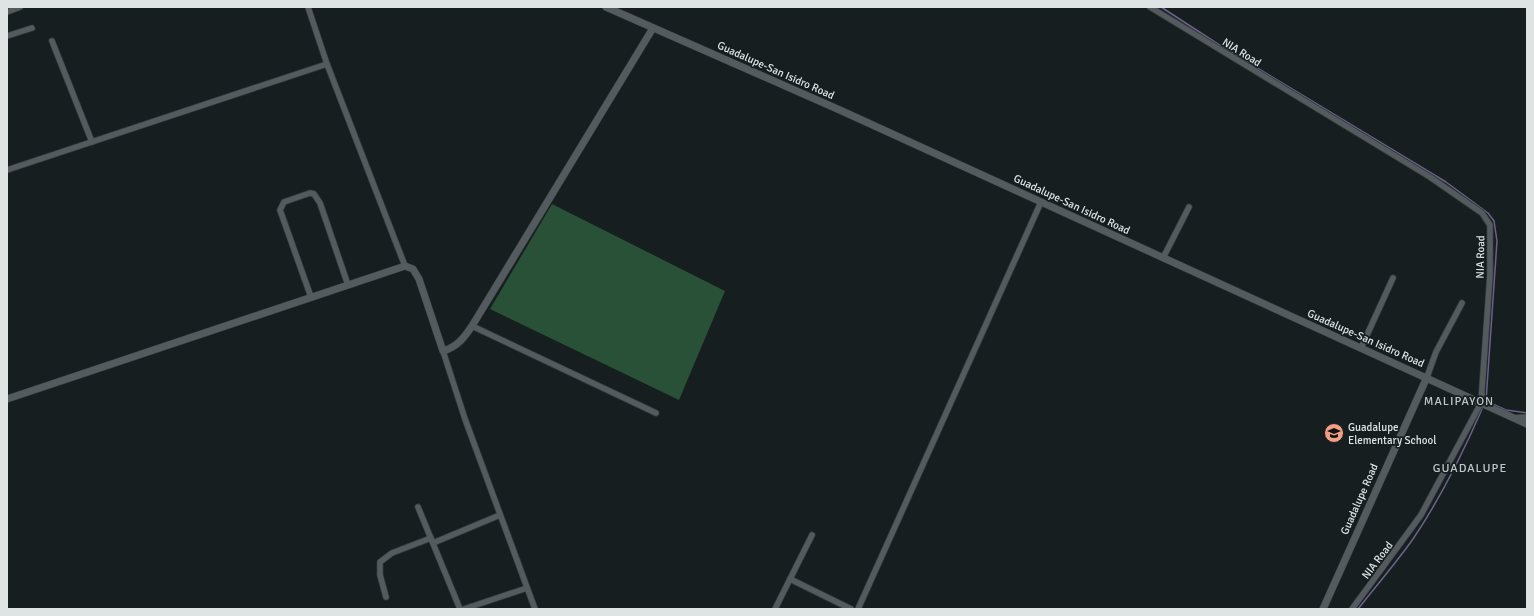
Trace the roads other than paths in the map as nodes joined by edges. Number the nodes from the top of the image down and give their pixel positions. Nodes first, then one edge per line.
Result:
1 (20, 7) edge
2 (308, 7) edge
3 (606, 7) edge
4 (1150, 7) edge
5 (7, 12) edge
6 (32, 28) dead end
7 (653, 28) junction
8 (7, 36) edge
9 (52, 41) dead end
10 (327, 64) junction
11 (92, 142) junction
12 (7, 170) edge
13 (1041, 202) junction
14 (1189, 206) dead end
15 (1163, 258) junction
16 (405, 266) junction
17 (1392, 278) dead end
18 (348, 284) junction
19 (311, 297) junction
20 (1462, 303) dead end
21 (472, 326) junction
22 (1361, 348) junction
23 (443, 351) junction
24 (1427, 378) junction
25 (7, 399) edge
26 (1481, 403) junction
27 (656, 414) dead end
28 (1527, 417) edge
29 (1514, 418) junction
30 (1527, 424) edge
31 (418, 507) dead end
32 (500, 515) junction
33 (812, 535) dead end
34 (432, 540) junction
35 (790, 579) junction
36 (527, 588) junction
37 (386, 597) dead end
38 (460, 609) edge
39 (464, 609) edge
40 (535, 609) edge
41 (775, 609) edge
42 (851, 609) edge
43 (858, 609) edge
44 (1323, 609) edge
45 (1352, 609) edge

1 - 5 street
2 - 10 street
3 - 7 street, Guadalupe-San Isidro Road
4 - 26 street, NIA Road
6 - 8 street
7 - 13 street, Guadalupe-San Isidro Road
7 - 21 street
9 - 11 street
10 - 11 street
10 - 16 street
11 - 12 street
13 - 15 street, Guadalupe-San Isidro Road
13 - 43 street
14 - 15 street
15 - 22 street, Guadalupe-San Isidro Road
16 - 18 street
16 - 23 street
17 - 22 street
18 - 19 street
18 - 19 street
19 - 25 street
20 - 24 street
21 - 23 street
21 - 27 street
22 - 24 street, Guadalupe-San Isidro Road
23 - 32 street
24 - 26 street, Guadalupe-San Isidro Road
24 - 44 street, Guadalupe Road
26 - 29 street, Guadalupe-San Isidro Road
26 - 45 street, NIA Road
28 - 29 street
29 - 30 street, Guadalupe-San Isidro Road
31 - 34 street
32 - 34 street
32 - 36 street
33 - 35 street
34 - 37 street
34 - 38 street
35 - 41 street
35 - 42 street
36 - 39 street
36 - 40 street

